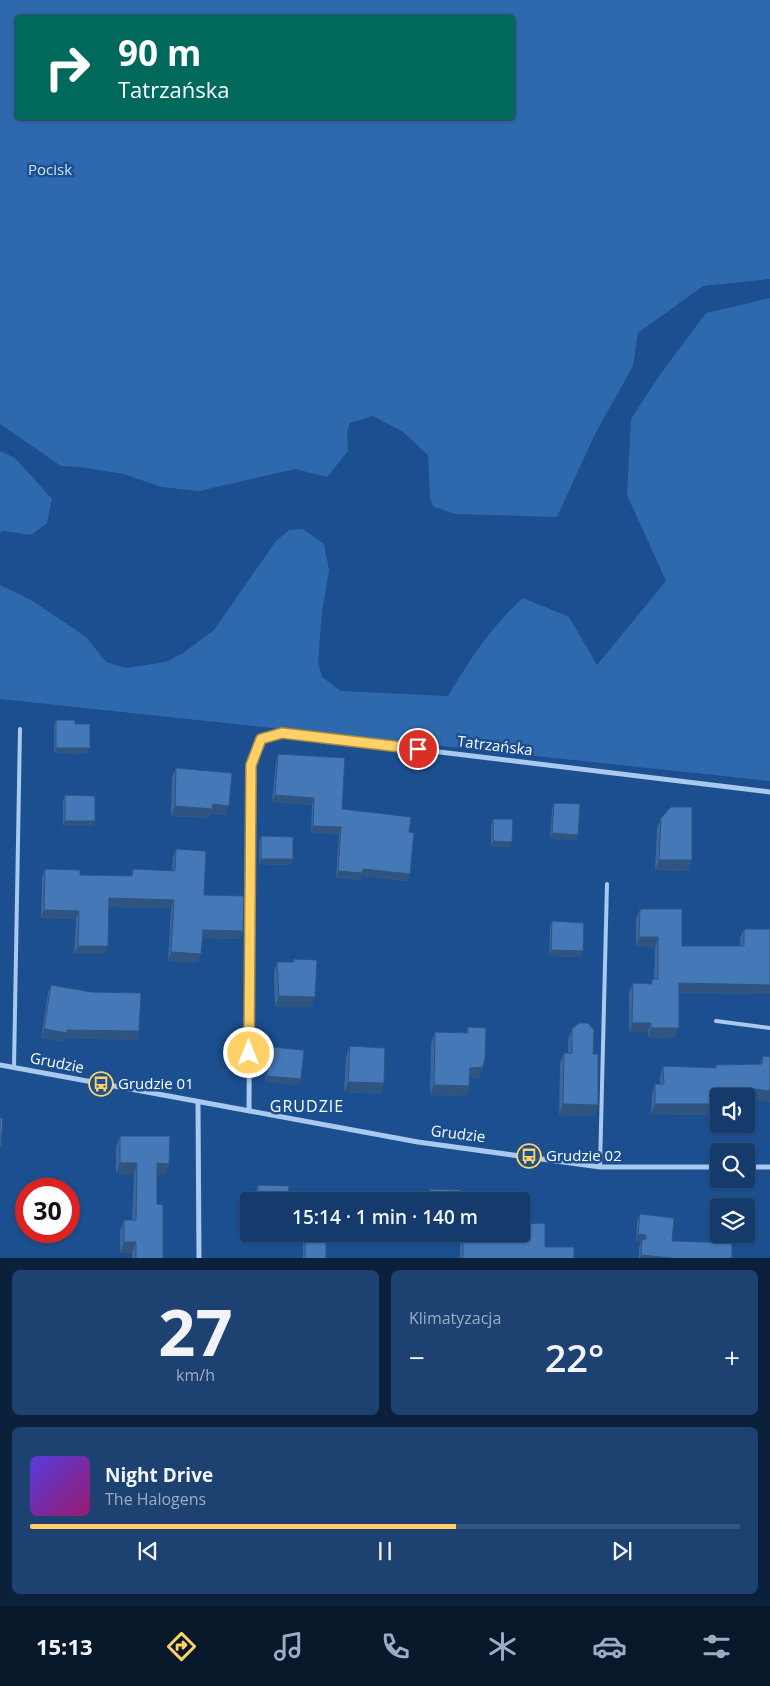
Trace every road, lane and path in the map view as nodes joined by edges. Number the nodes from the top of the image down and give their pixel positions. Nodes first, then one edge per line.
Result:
1 (20, 729) dead end
2 (770, 792) edge
3 (607, 884) dead end
4 (716, 1021) dead end
5 (770, 1028) edge
6 (0, 1065) edge
7 (14, 1067) junction
8 (198, 1102) junction
9 (249, 1111) junction
10 (600, 1167) junction
11 (710, 1167) edge
12 (755, 1167) edge
13 (770, 1167) edge
14 (199, 1258) edge

1 - 7 lane
2 - 9 street, Tatrzańska
3 - 10 lane
4 - 5 lane
6 - 7 street, Grudzie
7 - 8 street, Grudzie
8 - 9 street, Grudzie
8 - 14 street
9 - 10 street, Grudzie
10 - 11 street, Grudzie
12 - 13 street

